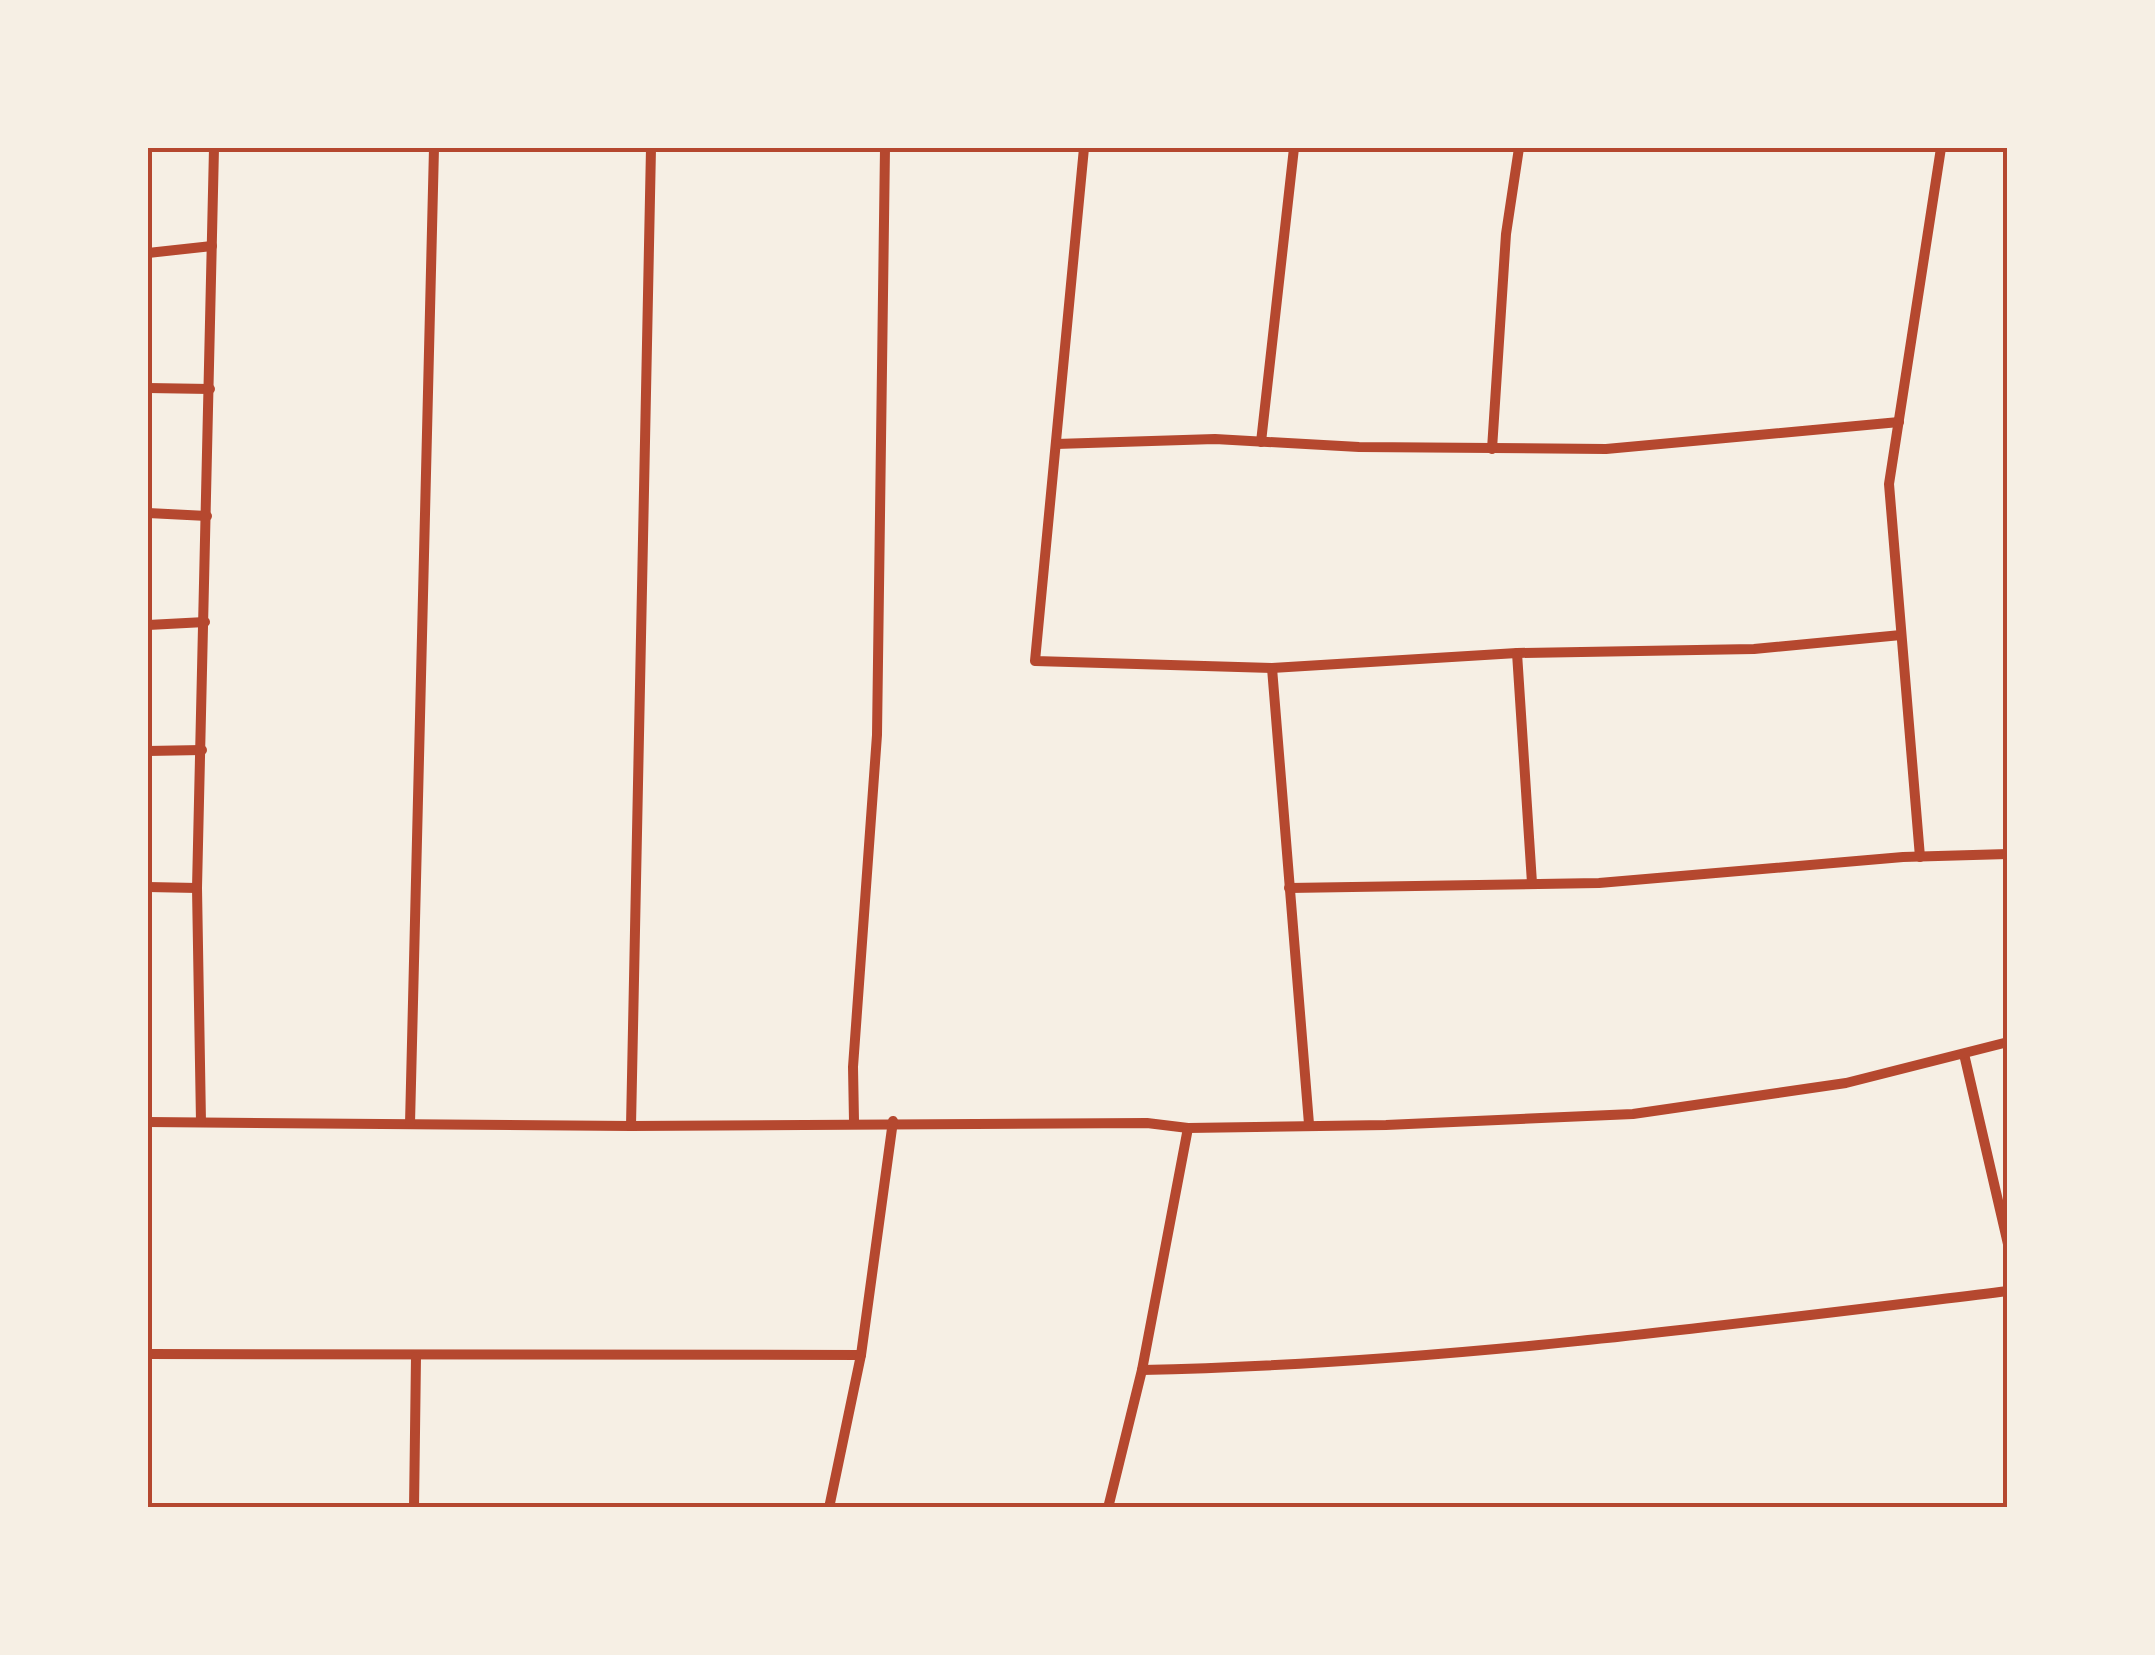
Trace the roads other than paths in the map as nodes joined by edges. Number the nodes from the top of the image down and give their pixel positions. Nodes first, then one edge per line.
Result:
1 (214, 148) edge
2 (434, 148) edge
3 (651, 148) edge
4 (885, 148) edge
5 (1084, 148) edge
6 (1294, 148) edge
7 (1519, 148) edge
8 (1941, 148) edge
9 (212, 246) junction
10 (148, 253) edge
11 (148, 388) edge
12 (210, 389) junction
13 (1898, 422) junction
14 (1262, 442) junction
15 (1056, 444) junction
16 (1492, 449) junction
17 (148, 513) edge
18 (207, 516) junction
19 (205, 622) junction
20 (148, 624) edge
21 (1901, 636) junction
22 (1517, 653) junction
23 (1272, 668) junction
24 (202, 750) junction
25 (148, 751) edge
26 (2008, 854) edge
27 (1920, 857) junction
28 (1532, 883) junction
29 (148, 888) edge
30 (197, 888) junction
31 (1289, 888) junction
32 (2008, 1042) edge
33 (1964, 1054) junction
34 (854, 1121) junction
35 (148, 1122) edge
36 (202, 1122) junction
37 (892, 1122) junction
38 (410, 1124) junction
39 (1309, 1124) junction
40 (631, 1126) junction
41 (1188, 1128) junction
42 (2008, 1244) edge
43 (2008, 1291) edge
44 (148, 1354) edge
45 (860, 1355) junction
46 (416, 1358) junction
47 (1142, 1370) junction
48 (414, 1508) edge
49 (829, 1508) edge
50 (1108, 1508) edge

1 - 9 street
2 - 38 street
3 - 40 street
4 - 34 street
5 - 15 street
6 - 14 street
7 - 16 street
8 - 13 street
9 - 10 street
9 - 12 street
11 - 12 street
12 - 18 street
13 - 16 street
13 - 21 street
14 - 15 street
14 - 16 street
15 - 23 street
17 - 18 street
18 - 19 street
19 - 20 street
19 - 24 street
21 - 22 street
21 - 27 street
22 - 23 street
22 - 28 street
23 - 31 street
24 - 25 street
24 - 30 street
26 - 27 street
27 - 28 street
28 - 31 street
29 - 30 street
30 - 36 street
31 - 39 street
32 - 33 street
33 - 39 street
33 - 42 street
34 - 37 street
34 - 40 street
35 - 36 street
36 - 38 street
37 - 41 street
37 - 45 street
38 - 40 street
39 - 41 street
41 - 47 street
43 - 47 street
44 - 46 street
45 - 46 street
45 - 49 street
46 - 48 street
47 - 50 street

